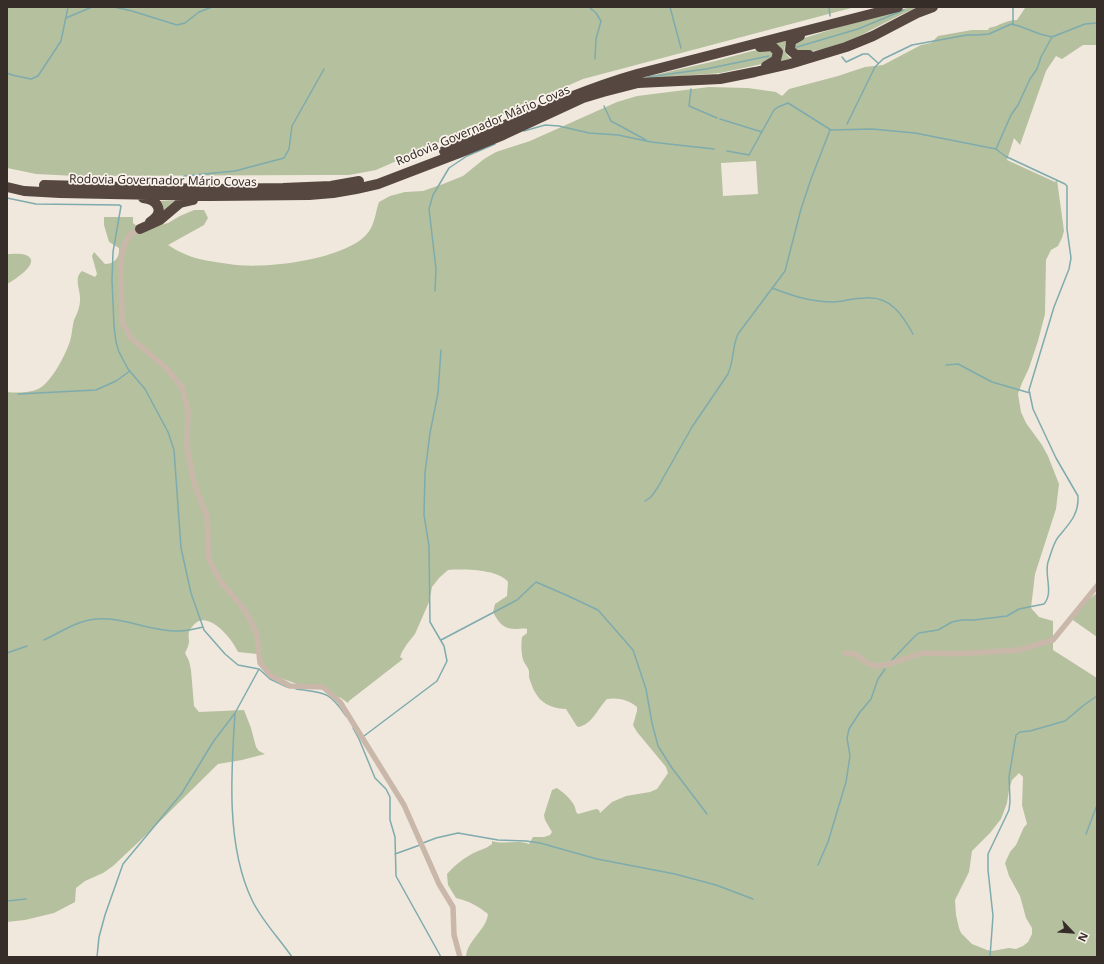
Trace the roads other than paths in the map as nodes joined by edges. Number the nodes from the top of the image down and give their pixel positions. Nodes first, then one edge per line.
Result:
1 (898, 7) edge
2 (933, 7) edge
3 (838, 22) junction
4 (846, 47) junction
5 (712, 56) junction
6 (720, 79) junction
7 (7, 180) edge
8 (7, 187) edge
9 (91, 193) junction
10 (261, 196) junction
11 (140, 229) junction
12 (1097, 586) edge
13 (845, 653) dead end
14 (460, 957) edge

1 - 3 highway, Rodovia Governador Mário Covas
2 - 4 highway, Rodovia Governador Mário Covas
3 - 4 highway
3 - 5 highway, Rodovia Governador Mário Covas
4 - 6 highway, Rodovia Governador Mário Covas
5 - 6 highway
5 - 7 highway, Rodovia Governador Mário Covas
6 - 10 highway, Rodovia Governador Mário Covas
8 - 9 highway, Rodovia Governador Mário Covas
9 - 10 highway, Rodovia Governador Mário Covas
9 - 11 highway
10 - 11 highway
11 - 14 street
12 - 13 street

